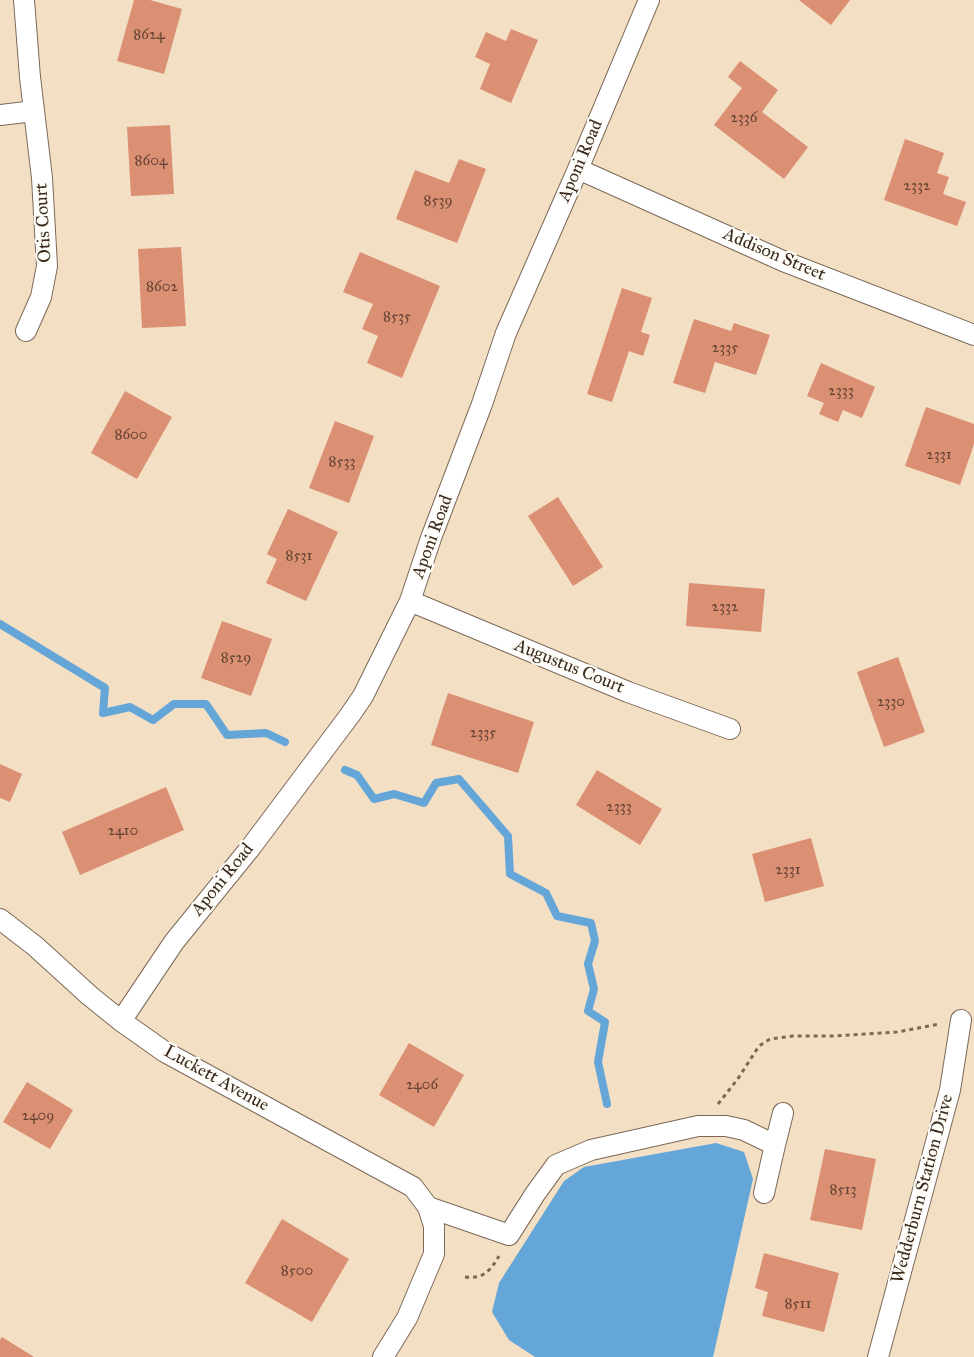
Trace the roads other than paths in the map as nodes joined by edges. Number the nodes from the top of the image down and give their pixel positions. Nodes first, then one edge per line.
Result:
1 (24, 0) edge
2 (649, 0) edge
3 (34, 111) junction
4 (0, 115) edge
5 (578, 169) junction
6 (26, 331) dead end
7 (974, 335) edge
8 (410, 602) junction
9 (730, 729) dead end
10 (0, 919) edge
11 (961, 1020) road end
12 (121, 1021) junction
13 (783, 1113) dead end
14 (774, 1145) junction
15 (764, 1193) dead end
16 (428, 1207) junction
17 (383, 1357) edge
18 (878, 1357) edge

1 - 3 street, Otis Court
2 - 5 street, Aponi Road
3 - 4 street
3 - 6 street, Otis Court
5 - 7 street, Addison Street
5 - 8 street, Aponi Road
8 - 9 street, Augustus Court
8 - 12 street, Aponi Road
10 - 12 street, Luckett Avenue
11 - 18 street, Wedderburn Station Drive
12 - 16 street, Luckett Avenue
13 - 14 street
14 - 15 street
14 - 16 street
16 - 17 street, Luckett Avenue

